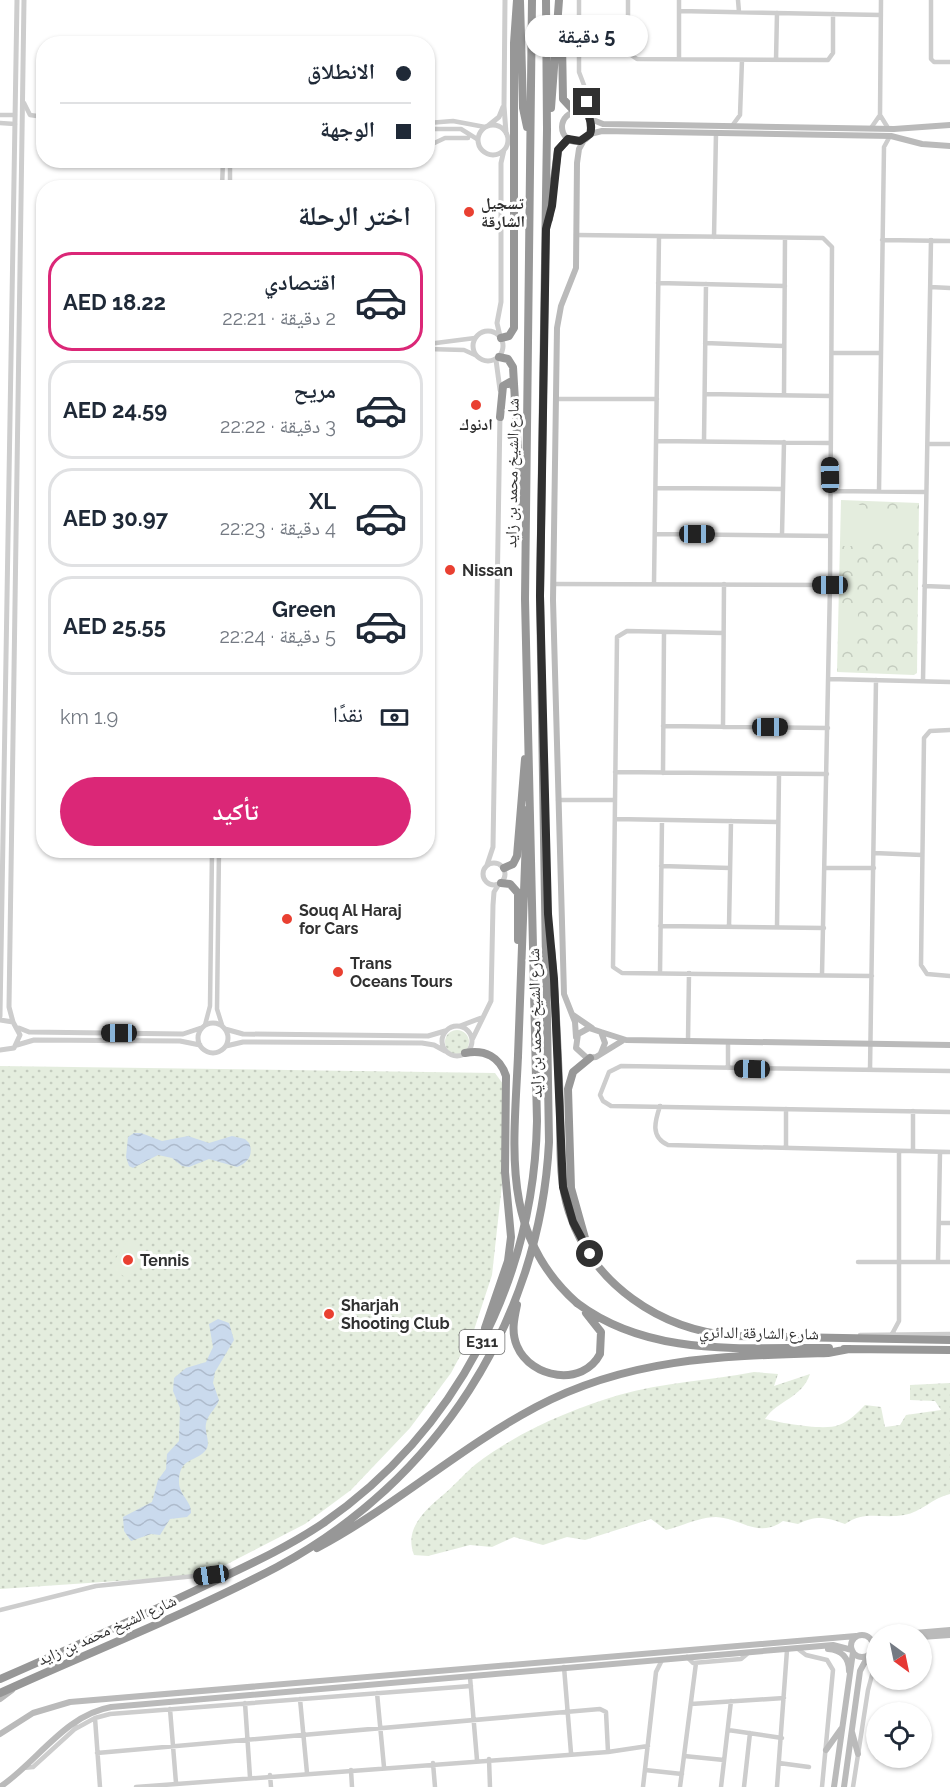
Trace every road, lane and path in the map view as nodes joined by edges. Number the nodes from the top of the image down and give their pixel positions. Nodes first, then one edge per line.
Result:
1 (17, 0) edge
2 (24, 0) edge
3 (505, 0) edge
4 (519, 0) edge
5 (532, 0) edge
6 (546, 0) edge
7 (559, 0) edge
8 (579, 0) edge
9 (628, 0) edge
10 (679, 0) edge
11 (738, 0) edge
12 (881, 0) edge
13 (931, 0) edge
14 (679, 11) junction
15 (738, 12) junction
16 (777, 13) junction
17 (833, 14) junction
18 (881, 15) junction
19 (559, 17) junction
20 (679, 58) junction
21 (742, 60) junction
22 (776, 60) junction
23 (950, 62) edge
24 (22, 98) junction
25 (587, 102) junction
26 (504, 106) junction
27 (577, 113) junction
28 (0, 115) edge
29 (15, 115) junction
30 (740, 115) junction
31 (880, 115) junction
32 (36, 116) edge
33 (588, 117) junction
34 (0, 123) edge
35 (15, 124) junction
36 (435, 124) edge
37 (950, 124) edge
38 (668, 125) junction
39 (435, 126) edge
40 (487, 126) junction
41 (732, 126) junction
42 (749, 127) junction
43 (871, 128) junction
44 (529, 129) junction
45 (888, 129) junction
46 (547, 130) junction
47 (654, 132) junction
48 (506, 133) junction
49 (716, 133) junction
50 (875, 135) junction
51 (891, 136) junction
52 (587, 137) junction
53 (468, 138) dead end
54 (477, 139) junction
55 (570, 140) junction
56 (435, 142) edge
57 (950, 146) edge
58 (884, 147) junction
59 (504, 150) junction
60 (490, 155) junction
61 (577, 162) junction
62 (501, 169) junction
63 (546, 229) junction
64 (576, 235) junction
65 (659, 236) junction
66 (714, 237) junction
67 (785, 238) junction
68 (882, 240) junction
69 (931, 240) junction
70 (950, 241) edge
71 (658, 283) junction
72 (706, 284) junction
73 (785, 286) junction
74 (930, 287) junction
75 (950, 288) edge
76 (498, 319) junction
77 (484, 332) junction
78 (500, 337) junction
79 (475, 338) junction
80 (705, 343) junction
81 (435, 346) edge
82 (784, 346) junction
83 (435, 348) edge
84 (832, 353) junction
85 (881, 353) junction
86 (475, 355) junction
87 (498, 358) junction
88 (481, 360) junction
89 (497, 377) junction
90 (513, 386) junction
91 (705, 394) junction
92 (784, 395) junction
93 (831, 396) junction
94 (556, 397) junction
95 (657, 399) junction
96 (500, 417) junction
97 (656, 441) junction
98 (704, 441) junction
99 (784, 442) junction
100 (830, 443) junction
101 (928, 444) junction
102 (950, 444) edge
103 (656, 488) junction
104 (783, 489) junction
105 (13, 491) junction
106 (831, 491) junction
107 (879, 491) junction
108 (926, 492) junction
109 (525, 533) junction
110 (655, 534) junction
111 (782, 535) junction
112 (830, 536) junction
113 (553, 582) junction
114 (654, 583) junction
115 (724, 584) junction
116 (830, 585) junction
117 (924, 586) junction
118 (950, 587) edge
119 (664, 632) junction
120 (723, 633) junction
121 (829, 679) junction
122 (876, 680) junction
123 (923, 681) junction
124 (950, 682) edge
125 (663, 726) junction
126 (723, 727) junction
127 (828, 728) junction
128 (950, 730) edge
129 (527, 749) junction
130 (615, 772) junction
131 (663, 772) junction
132 (779, 774) junction
133 (827, 774) junction
134 (530, 800) junction
135 (558, 800) junction
136 (615, 800) junction
137 (615, 819) junction
138 (662, 820) junction
139 (731, 821) junction
140 (778, 822) junction
141 (494, 847) junction
142 (874, 853) junction
143 (922, 855) junction
144 (212, 858) edge
145 (219, 858) edge
146 (487, 865) junction
147 (662, 866) junction
148 (503, 867) junction
149 (730, 868) junction
150 (825, 868) junction
151 (874, 868) junction
152 (486, 882) junction
153 (500, 884) junction
154 (493, 905) junction
155 (548, 914) junction
156 (660, 926) junction
157 (729, 927) junction
158 (777, 927) junction
159 (824, 928) junction
160 (660, 973) junction
161 (689, 974) junction
162 (522, 975) junction
163 (822, 975) junction
164 (872, 976) junction
165 (950, 976) edge
166 (571, 1012) junction
167 (483, 1017) junction
168 (0, 1018) edge
169 (13, 1022) junction
170 (203, 1026) junction
171 (460, 1026) junction
172 (224, 1027) junction
173 (19, 1028) junction
174 (593, 1028) junction
175 (444, 1031) junction
176 (601, 1032) junction
177 (576, 1037) junction
178 (472, 1040) junction
179 (626, 1040) junction
180 (688, 1041) junction
181 (728, 1042) junction
182 (871, 1044) junction
183 (17, 1045) junction
184 (200, 1045) junction
185 (950, 1045) edge
186 (226, 1046) junction
187 (0, 1050) edge
188 (445, 1051) junction
189 (465, 1053) junction
190 (601, 1053) junction
191 (590, 1058) junction
192 (728, 1068) junction
193 (870, 1070) junction
194 (950, 1071) edge
195 (660, 1106) junction
196 (786, 1109) junction
197 (913, 1111) junction
198 (950, 1112) edge
199 (786, 1148) junction
200 (899, 1151) junction
201 (913, 1152) junction
202 (940, 1152) junction
203 (950, 1152) edge
204 (939, 1223) junction
205 (950, 1223) edge
206 (858, 1262) dead end
207 (898, 1262) junction
208 (938, 1262) junction
209 (950, 1262) edge
210 (605, 1273) junction
211 (522, 1285) junction
212 (577, 1303) junction
213 (899, 1321) junction
214 (907, 1333) junction
215 (892, 1334) junction
216 (950, 1334) edge
217 (837, 1338) junction
218 (950, 1340) edge
219 (849, 1349) junction
220 (950, 1350) edge
221 (477, 1354) junction
222 (278, 1566) junction
223 (233, 1572) junction
224 (0, 1610) edge
225 (950, 1630) edge
226 (932, 1632) edge
227 (866, 1635) edge
228 (950, 1635) edge
229 (856, 1636) junction
230 (932, 1636) edge
231 (807, 1648) junction
232 (798, 1649) junction
233 (787, 1650) junction
234 (853, 1651) junction
235 (747, 1654) junction
236 (866, 1654) edge
237 (687, 1657) junction
238 (664, 1658) junction
239 (646, 1660) junction
240 (866, 1660) edge
241 (696, 1663) junction
242 (564, 1667) junction
243 (656, 1672) junction
244 (470, 1677) junction
245 (0, 1679) edge
246 (849, 1684) junction
247 (18, 1685) junction
248 (471, 1686) junction
249 (870, 1690) edge
250 (0, 1693) edge
251 (271, 1693) junction
252 (376, 1693) junction
253 (784, 1698) junction
254 (0, 1699) edge
255 (300, 1699) junction
256 (272, 1701) junction
257 (731, 1701) junction
258 (245, 1703) junction
259 (691, 1704) junction
260 (170, 1709) junction
261 (568, 1711) junction
262 (95, 1718) junction
263 (77, 1720) junction
264 (474, 1720) junction
265 (843, 1726) junction
266 (380, 1728) junction
267 (75, 1730) junction
268 (728, 1730) junction
269 (852, 1732) junction
270 (750, 1733) junction
271 (861, 1733) junction
272 (0, 1734) edge
273 (303, 1734) junction
274 (782, 1738) junction
275 (248, 1739) junction
276 (173, 1746) junction
277 (648, 1746) junction
278 (826, 1750) junction
279 (608, 1752) junction
280 (97, 1753) junction
281 (571, 1753) junction
282 (858, 1754) junction
283 (684, 1755) junction
284 (489, 1759) junction
285 (477, 1760) junction
286 (724, 1760) junction
287 (433, 1763) junction
288 (780, 1763) junction
289 (384, 1767) junction
290 (809, 1767) dead end
291 (23, 1768) junction
292 (351, 1770) junction
293 (645, 1770) junction
294 (307, 1773) junction
295 (682, 1774) junction
296 (270, 1775) junction
297 (250, 1777) junction
298 (218, 1779) junction
299 (176, 1783) junction
300 (148, 1786) edge
301 (2, 1787) edge
302 (100, 1787) edge
303 (136, 1787) edge
304 (219, 1787) edge
305 (271, 1787) edge
306 (352, 1787) edge
307 (435, 1787) edge
308 (490, 1787) edge
309 (644, 1787) edge
310 (680, 1787) edge
311 (721, 1787) edge
312 (744, 1787) edge
313 (777, 1787) edge
314 (822, 1787) edge
315 (834, 1787) edge
316 (844, 1787) edge
317 (853, 1787) edge

1 - 29 street
2 - 24 street
3 - 26 street
4 - 44 highway
4 - 78 highway
5 - 44 highway, شارع الشيخ محمد بن زايد / E311
6 - 46 highway, شارع الشيخ محمد بن زايد / E311
7 - 19 highway
8 - 25 street
9 - 20 street
10 - 14 street
11 - 15 street
12 - 18 street
13 - 23 street
14 - 15 street
14 - 20 street
15 - 16 street
16 - 17 street
16 - 22 street
17 - 18 street
17 - 22 street
18 - 31 street
19 - 27 highway
19 - 46 highway
20 - 21 street
21 - 22 street
21 - 30 street
24 - 32 street
24 - 105 street
25 - 27 street
25 - 33 street
26 - 40 street
26 - 48 street
27 - 33 main road
27 - 55 main road
28 - 29 street
29 - 35 street
30 - 41 street
30 - 42 street
31 - 43 street
31 - 45 street
33 - 38 main road
33 - 52 main road
34 - 35 street
35 - 105 street
36 - 40 street
37 - 45 main road
38 - 41 main road
38 - 47 main road
39 - 54 street
40 - 48 street
40 - 54 street
41 - 42 main road
42 - 43 main road
43 - 45 main road
44 - 109 highway, شارع الشيخ محمد بن زايد / E311
46 - 63 highway, شارع الشيخ محمد بن زايد / E311
47 - 49 main road
47 - 52 main road
48 - 59 street
49 - 50 main road
49 - 66 street
50 - 51 main road
50 - 58 street
51 - 57 main road
51 - 58 street
52 - 55 main road
52 - 61 main road
53 - 56 street
54 - 60 street
55 - 61 main road
55 - 63 highway
58 - 68 street
59 - 60 street
59 - 62 street
60 - 62 street
61 - 64 main road
62 - 76 street
63 - 155 highway, شارع الشيخ محمد بن زايد / E311
64 - 65 street
64 - 94 main road
65 - 66 street
65 - 71 street
66 - 67 street
67 - 73 street
67 - 84 street
68 - 69 street
68 - 85 street
69 - 70 street
69 - 74 street
71 - 72 street
71 - 95 street
72 - 73 street
72 - 80 street
73 - 82 street
74 - 75 street
74 - 101 street
76 - 77 street
76 - 78 street
77 - 78 street
77 - 79 street
78 - 87 street
79 - 81 street
79 - 86 street
80 - 82 street
80 - 91 street
82 - 92 street
83 - 86 street
84 - 85 street
84 - 93 street
85 - 107 street
86 - 88 street
87 - 88 street
87 - 89 street
87 - 90 highway
88 - 89 street
89 - 96 street
90 - 96 highway
90 - 109 highway
91 - 92 street
91 - 98 street
92 - 93 street
93 - 100 street
94 - 95 street
94 - 113 main road
95 - 97 street
96 - 141 street
97 - 98 street
97 - 103 street
98 - 99 street
99 - 100 street
99 - 104 street
100 - 106 street
101 - 102 street
101 - 108 street
103 - 104 street
103 - 110 street
104 - 111 street
105 - 168 street
105 - 169 street
106 - 107 street
106 - 112 street
107 - 108 street
108 - 117 street
109 - 129 highway, شارع الشيخ محمد بن زايد / E311
110 - 111 street
110 - 114 street
111 - 112 street
112 - 116 street
113 - 114 street
113 - 135 main road
114 - 115 street
115 - 116 street
115 - 120 street
116 - 121 street
117 - 118 street
117 - 123 street
119 - 120 street
119 - 125 street
119 - 130 street
120 - 126 street
121 - 122 street
121 - 127 street
122 - 123 street
122 - 142 street
123 - 124 street
125 - 126 street
125 - 131 street
126 - 127 street
127 - 133 street
128 - 143 street
129 - 134 highway, شارع الشيخ محمد بن زايد / E311
129 - 148 highway
130 - 131 street
130 - 136 street
131 - 132 street
132 - 133 street
132 - 140 street
133 - 150 street
134 - 162 highway
134 - 221 highway, شارع الشيخ محمد بن زايد / E311
135 - 136 street
135 - 166 main road
136 - 137 street
137 - 138 street
137 - 160 street
138 - 139 street
138 - 147 street
139 - 140 street
139 - 149 street
140 - 158 street
141 - 146 street
141 - 148 street
142 - 143 street
142 - 151 street
143 - 165 street
144 - 170 street
145 - 172 street
146 - 148 street
146 - 152 street
147 - 149 street
147 - 156 street
148 - 153 street
149 - 157 street
150 - 151 street
150 - 159 street
151 - 164 street
152 - 153 street
152 - 154 street
153 - 154 street
153 - 162 highway
154 - 167 street
155 - 210 highway
155 - 211 highway, شارع الشيخ محمد بن زايد / E311
156 - 157 street
156 - 160 street
157 - 158 street
158 - 159 street
159 - 163 street
160 - 161 street
161 - 163 street
161 - 180 street
162 - 212 highway, bridge
163 - 164 street
164 - 182 street
166 - 174 main road
166 - 177 main road
167 - 171 street
167 - 178 street
168 - 169 street
169 - 173 street
170 - 172 street
170 - 173 street
170 - 184 street
171 - 175 street
171 - 178 street
172 - 175 street
172 - 186 street
173 - 183 street
174 - 176 main road
174 - 177 main road
175 - 188 street
176 - 179 main road
176 - 190 main road
177 - 191 main road
178 - 189 street
179 - 180 main road
179 - 190 main road
180 - 181 main road
181 - 182 main road
181 - 192 street
182 - 185 main road
182 - 193 street
183 - 184 street
183 - 187 street
184 - 186 street
186 - 188 street
188 - 189 street
189 - 221 highway
190 - 191 main road
191 - 210 highway
192 - 193 street
192 - 195 street
193 - 194 street
195 - 196 street
195 - 199 street
196 - 197 street
196 - 199 street
197 - 198 street
197 - 201 street
199 - 200 street
200 - 201 street
200 - 207 street
201 - 202 street
202 - 203 street
202 - 204 street
204 - 205 street
204 - 208 street
206 - 207 street
207 - 208 street
207 - 213 street
208 - 209 street
210 - 217 highway, شارع الشارقة الدائري
211 - 212 highway
211 - 222 highway, شارع الشيخ محمد بن زايد / E311
212 - 219 highway, شارع الشارقة الدائري
213 - 214 street
213 - 215 street
214 - 215 street
214 - 216 street
215 - 217 street
217 - 218 highway, شارع الشارقة الدائري
219 - 220 highway, شارع الشارقة الدائري
219 - 222 highway
221 - 223 highway, شارع الشيخ محمد بن زايد / E311
222 - 247 highway, شارع الشيخ محمد بن زايد / E311
223 - 224 street
223 - 245 highway, شارع الشيخ محمد بن زايد / E311
225 - 226 main road
227 - 229 main road
228 - 230 main road
229 - 234 main road
229 - 272 main road
231 - 232 main road
231 - 234 main road
231 - 246 main road
232 - 233 main road
232 - 278 street
233 - 235 main road
233 - 253 street
234 - 236 main road
234 - 246 main road
235 - 237 main road
235 - 241 street
237 - 238 main road
237 - 241 street
238 - 239 main road
238 - 243 street
239 - 242 main road
239 - 243 street
240 - 269 main road
241 - 259 street
242 - 244 main road
242 - 261 street
243 - 277 street
244 - 248 street
244 - 251 main road
246 - 265 main road
247 - 250 highway, شارع الشيخ محمد بن زايد / E311
247 - 254 main road
248 - 252 street
248 - 264 street
249 - 271 street
251 - 256 main road
251 - 263 main road
252 - 255 street
252 - 266 street
253 - 257 street
253 - 274 street
255 - 256 street
255 - 273 street
256 - 258 street
257 - 259 street
257 - 268 street
258 - 260 street
258 - 275 street
259 - 283 street
260 - 262 street
260 - 276 street
261 - 264 street
261 - 279 street
261 - 281 street
262 - 267 street
262 - 280 street
263 - 267 street
263 - 291 main road
264 - 266 street
264 - 285 street
265 - 278 main road
265 - 315 main road
266 - 273 street
266 - 289 street
267 - 291 street
268 - 270 street
268 - 286 street
269 - 271 main road
269 - 282 main road
269 - 316 main road
270 - 274 street
270 - 312 street
271 - 282 street
273 - 275 street
273 - 294 street
274 - 288 street
275 - 276 street
275 - 297 street
276 - 280 street
276 - 299 street
277 - 279 street
277 - 293 street
278 - 314 street
279 - 281 street
280 - 302 street
281 - 284 street
282 - 317 street
283 - 286 street
283 - 295 street
284 - 285 street
284 - 308 street
285 - 287 street
286 - 311 street
287 - 289 street
287 - 307 street
288 - 290 street
288 - 313 street
289 - 292 street
291 - 301 main road
292 - 294 street
292 - 306 street
293 - 295 street
293 - 309 street
294 - 296 street
295 - 310 street
296 - 297 street
296 - 305 street
297 - 298 street
298 - 299 street
298 - 304 street
299 - 300 street
300 - 303 street

